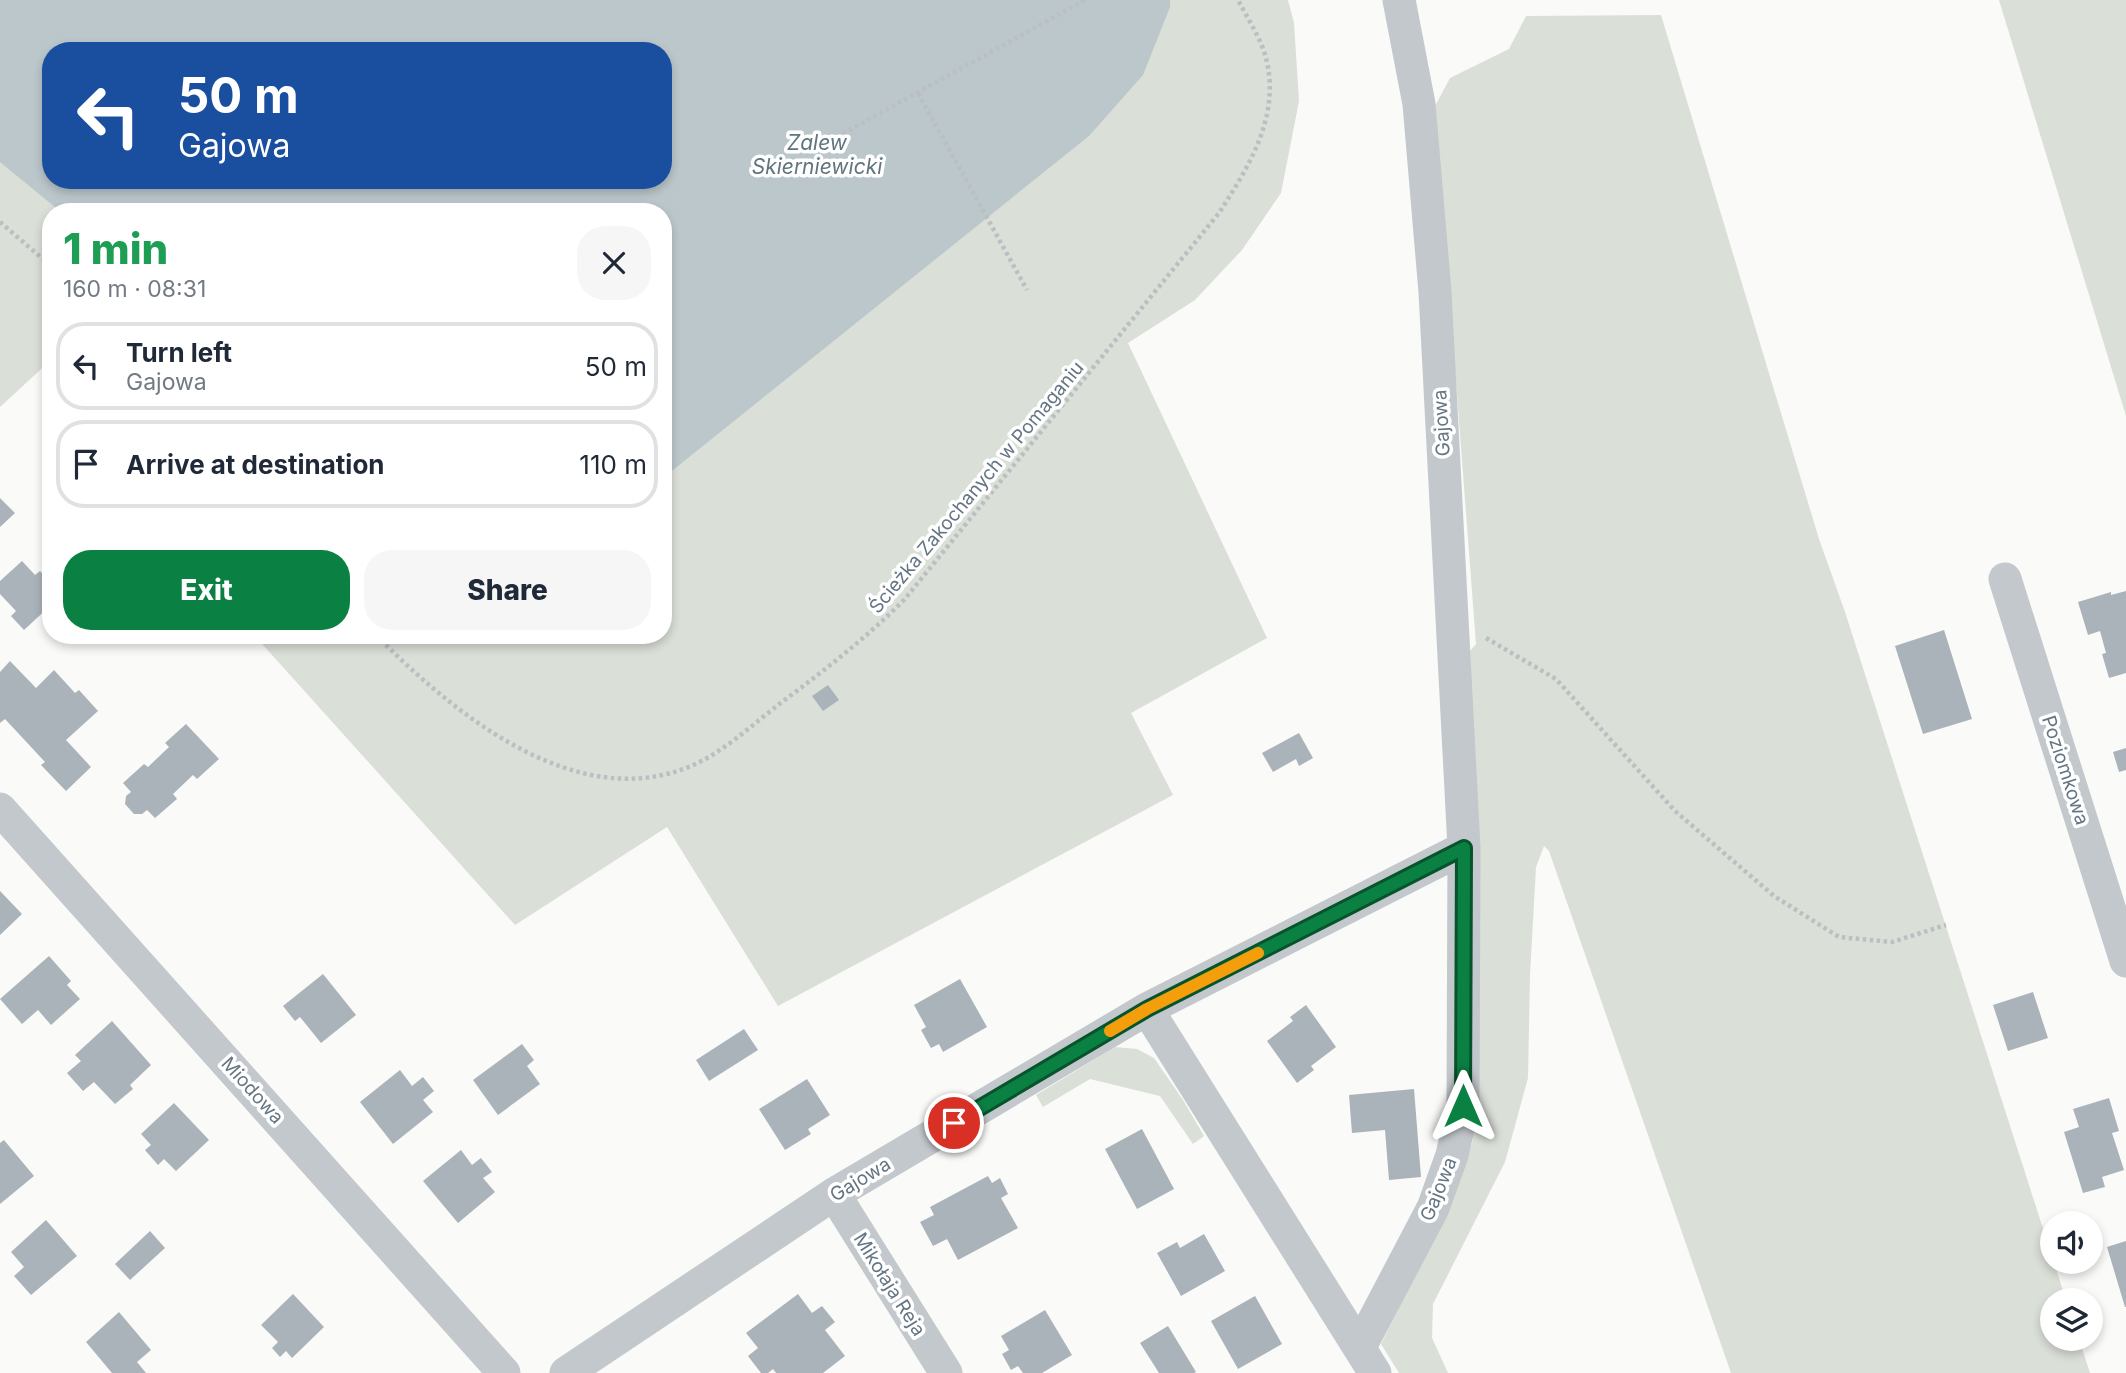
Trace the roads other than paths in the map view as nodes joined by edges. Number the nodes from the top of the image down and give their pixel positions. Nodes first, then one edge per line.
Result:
1 (1399, 0) edge
2 (2006, 579) dead end
3 (0, 809) edge
4 (1464, 848) junction
5 (2126, 961) edge
6 (1147, 1009) junction
7 (834, 1194) junction
8 (1367, 1360) edge
9 (504, 1373) edge
10 (566, 1373) edge
11 (946, 1373) edge

1 - 4 street, Gajowa
2 - 5 street, Poziomkowa
3 - 9 street, Miodowa
4 - 6 street, Gajowa
4 - 8 street, Gajowa
6 - 7 street, Gajowa
6 - 8 street
7 - 10 street, Gajowa
7 - 11 street, Mikołaja Reja

